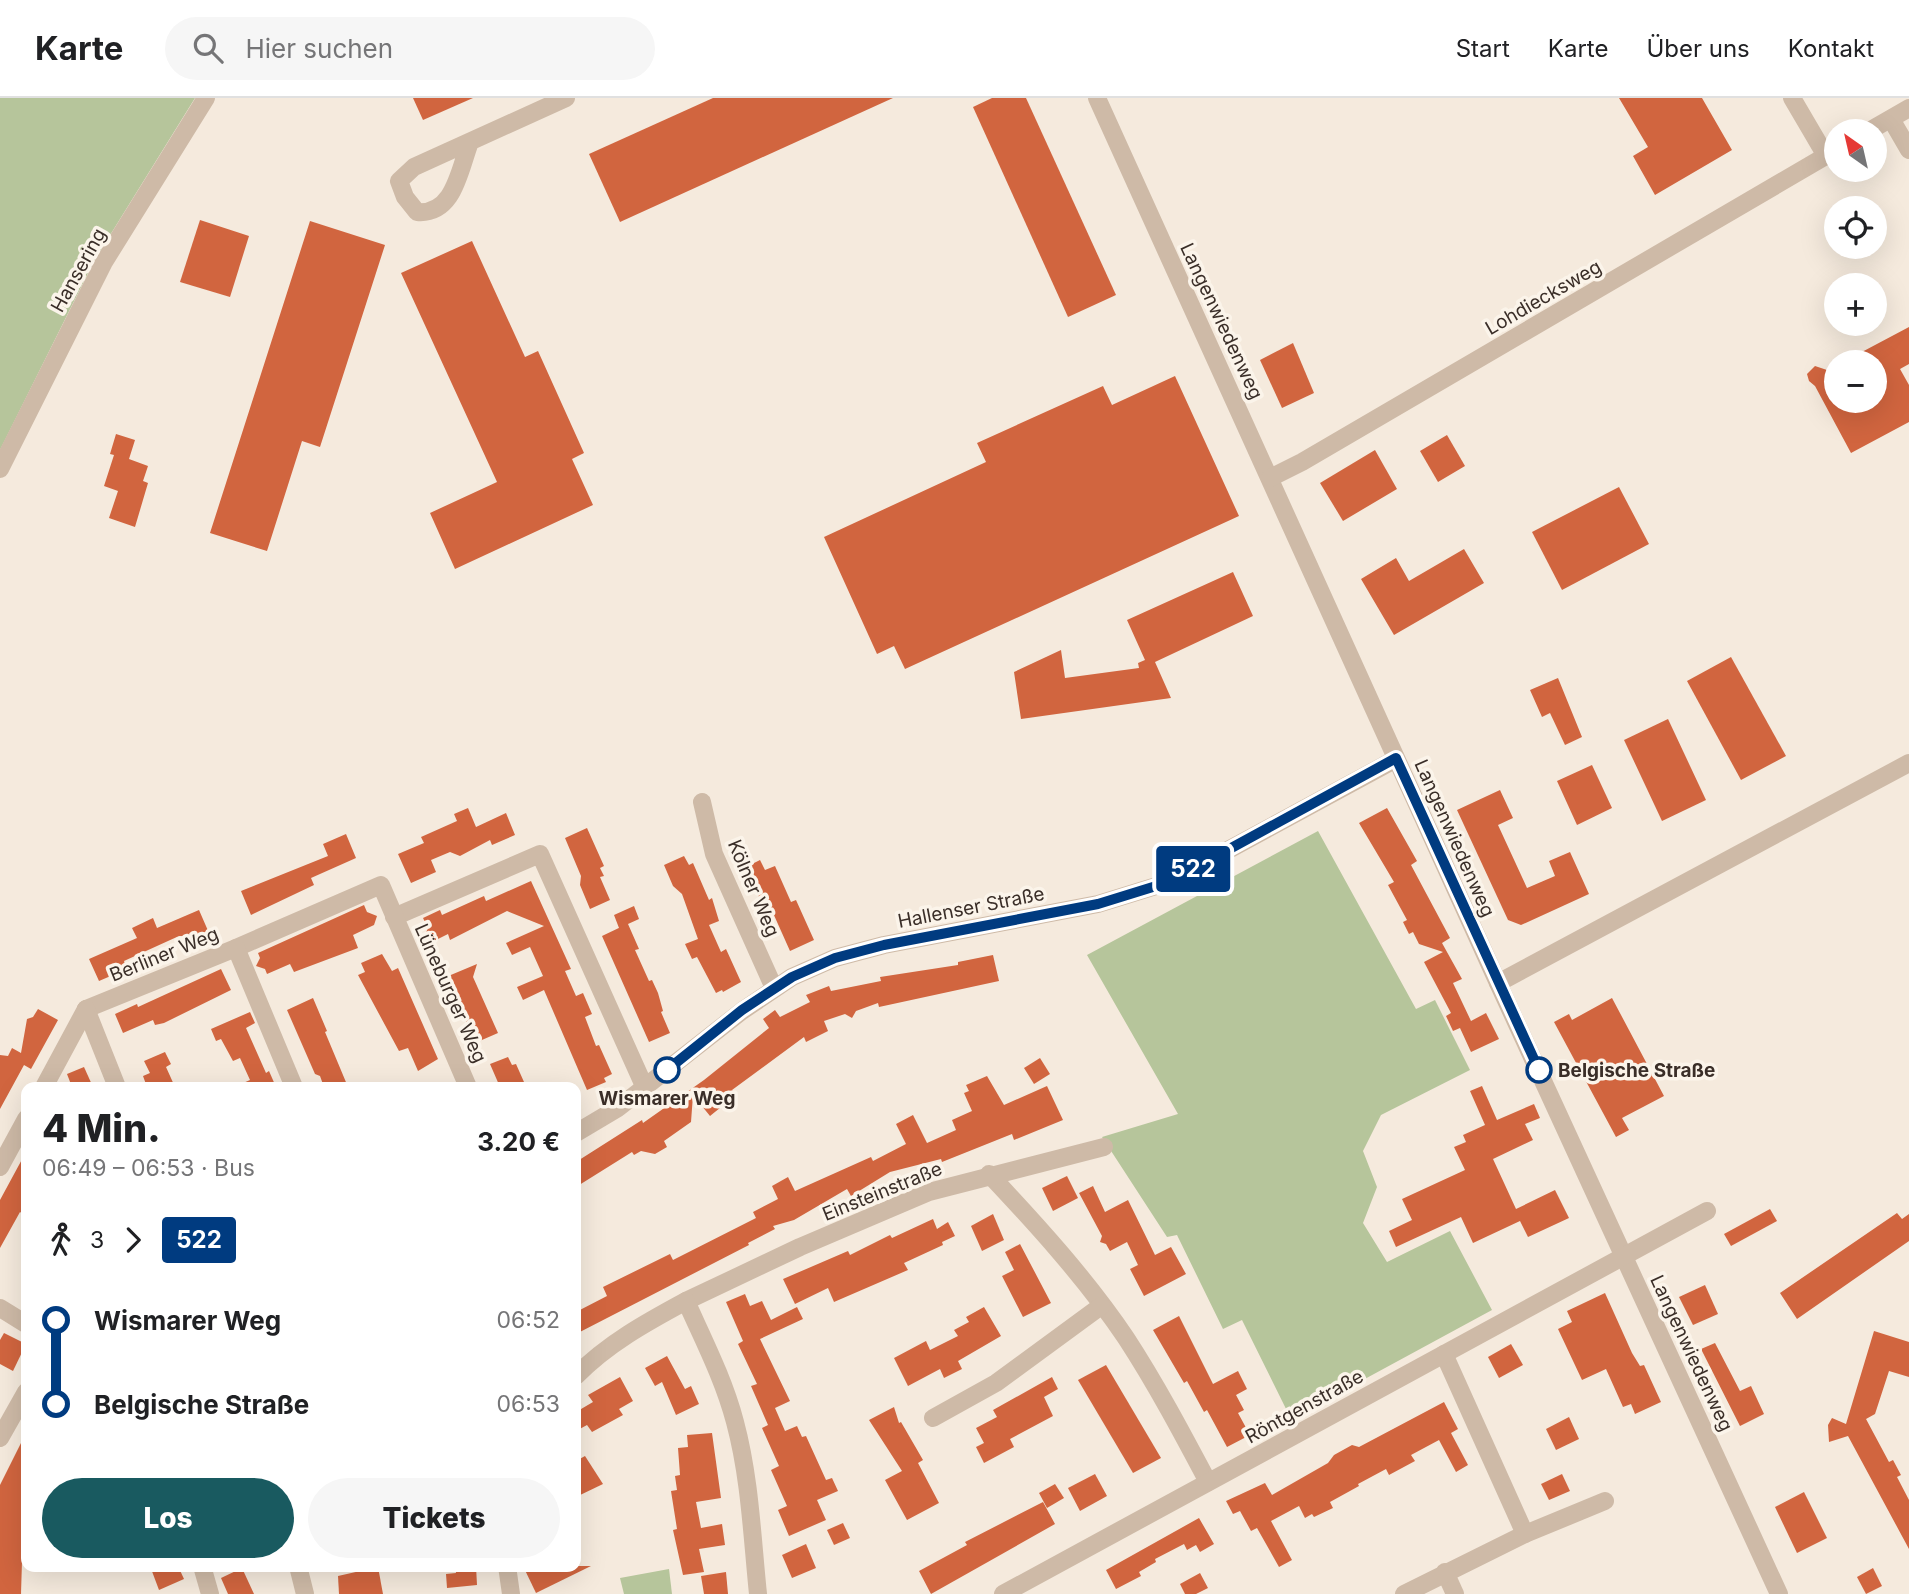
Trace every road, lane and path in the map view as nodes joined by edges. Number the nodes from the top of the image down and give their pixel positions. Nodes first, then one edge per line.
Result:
1 (206, 98) edge
2 (566, 98) edge
3 (1097, 98) edge
4 (1792, 98) edge
5 (1909, 108) edge
6 (1891, 119) junction
7 (1887, 121) edge
8 (470, 142) dead end
9 (1824, 143) edge
10 (1909, 150) edge
11 (1824, 157) edge
12 (0, 469) edge
13 (1270, 478) junction
14 (1396, 758) junction
15 (1909, 763) edge
16 (702, 802) dead end
17 (394, 916) junction
18 (236, 948) junction
19 (1498, 983) junction
20 (774, 988) junction
21 (86, 1009) junction
22 (47, 1082) edge
23 (115, 1082) edge
24 (292, 1082) edge
25 (466, 1082) edge
26 (645, 1088) junction
27 (21, 1128) edge
28 (581, 1130) edge
29 (1104, 1147) dead end
30 (0, 1167) edge
31 (989, 1174) junction
32 (1707, 1211) dead end
33 (1625, 1255) junction
34 (686, 1301) junction
35 (1101, 1306) junction
36 (0, 1308) edge
37 (21, 1321) edge
38 (1444, 1354) junction
39 (581, 1371) edge
40 (21, 1404) edge
41 (933, 1418) dead end
42 (0, 1438) edge
43 (1208, 1482) junction
44 (1605, 1501) dead end
45 (1525, 1534) junction
46 (204, 1572) edge
47 (300, 1572) edge
48 (508, 1572) edge
49 (1445, 1572) junction
50 (209, 1594) edge
51 (305, 1594) edge
52 (511, 1594) edge
53 (758, 1594) edge
54 (1003, 1594) edge
55 (1404, 1594) edge
56 (1455, 1594) edge
57 (1779, 1594) edge

1 - 12 street, Hansering
2 - 8 street
3 - 13 street, Langenwiedenweg
4 - 9 street
5 - 6 street
6 - 7 street
6 - 10 street
11 - 13 street, Lohdiecksweg
13 - 14 street, Langenwiedenweg
14 - 19 street, Langenwiedenweg
14 - 20 street, Hallenser Straße
15 - 19 street
16 - 20 street, Kölner Weg
17 - 18 street, Lüneburger Weg
17 - 25 street, Lüneburger Weg
17 - 26 street
18 - 21 street, Berliner Weg
18 - 24 street, Berliner Weg
19 - 33 street, Langenwiedenweg
20 - 26 street, Hallenser Straße
21 - 22 street
21 - 23 street
26 - 28 street, Hallenser Straße
27 - 30 street
29 - 31 street, Einsteinstraße
31 - 34 street, Einsteinstraße
31 - 35 street
32 - 33 street, Röntgenstraße
33 - 38 street, Röntgenstraße
33 - 57 street, Langenwiedenweg
34 - 39 street, Einsteinstraße
34 - 53 street
35 - 41 street
35 - 43 street
36 - 37 street
38 - 43 street, Röntgenstraße
38 - 45 street
40 - 42 street
43 - 54 street, Röntgenstraße
44 - 45 street
45 - 49 street
46 - 50 street
47 - 51 street
48 - 52 street
49 - 55 street
49 - 56 street

